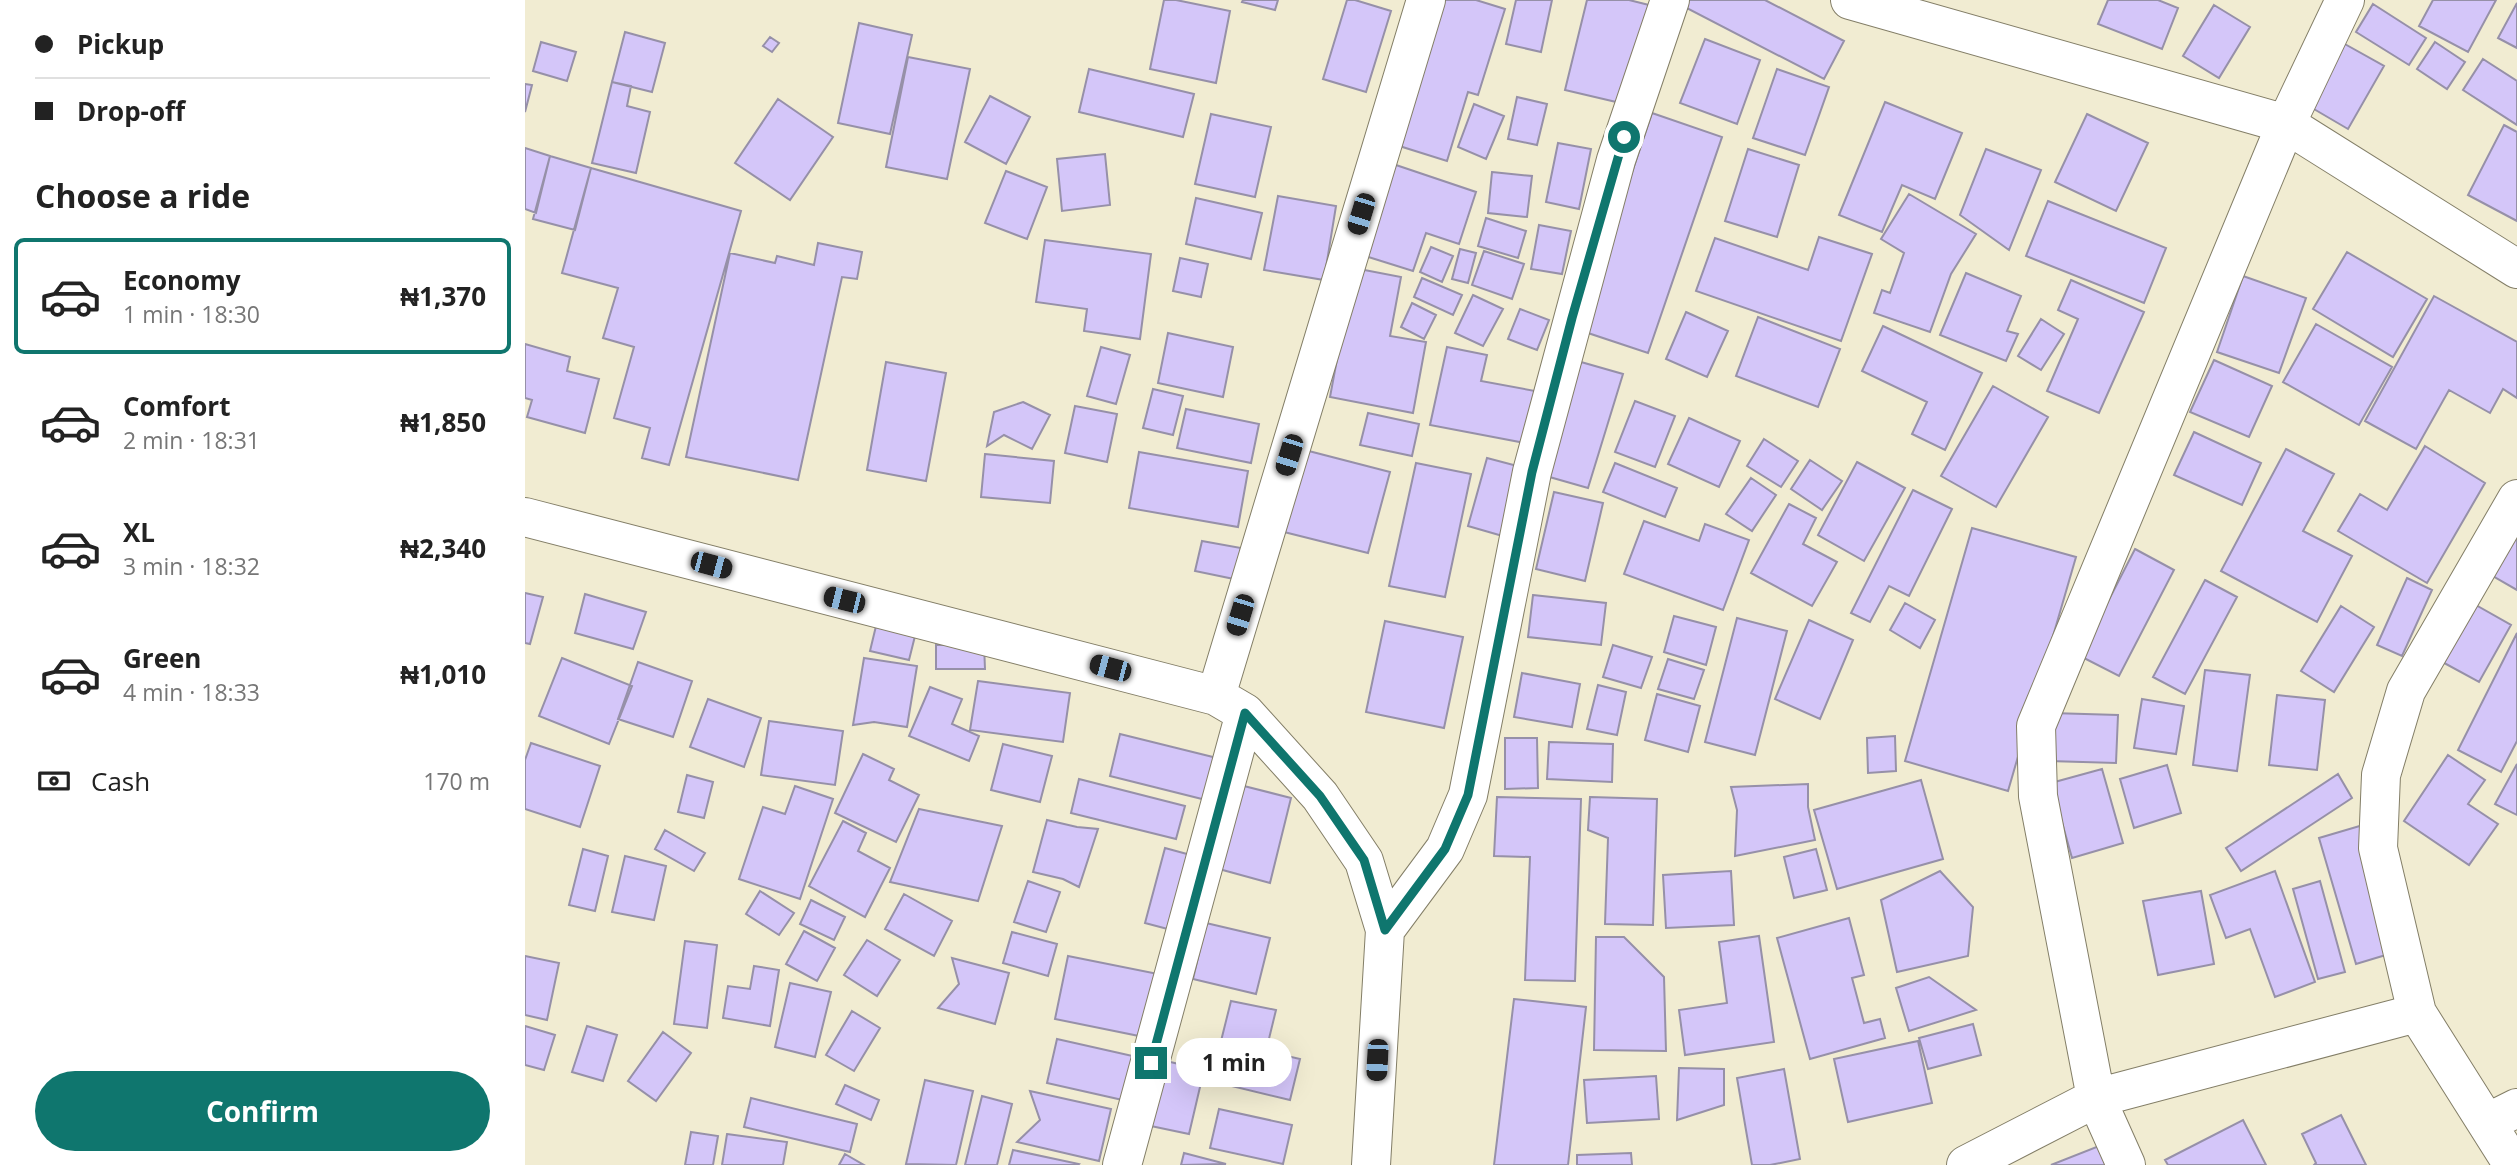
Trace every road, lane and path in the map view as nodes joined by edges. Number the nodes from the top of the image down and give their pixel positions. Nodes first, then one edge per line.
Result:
1 (1426, 0) edge
2 (1670, 0) edge
3 (1850, 0) edge
4 (2345, 0) edge
5 (2286, 124) junction
6 (2517, 269) edge
7 (2517, 499) edge
8 (525, 517) edge
9 (1231, 704) junction
10 (1385, 930) junction
11 (2417, 1013) junction
12 (2096, 1098) junction
13 (2502, 1116) edge
14 (1122, 1165) edge
15 (1371, 1165) edge
16 (1966, 1165) edge
17 (2126, 1165) edge
18 (2513, 1165) edge

1 - 9 street
2 - 10 street
3 - 5 street
4 - 5 street
5 - 6 street
5 - 12 street
7 - 11 street
8 - 9 street
9 - 10 street
9 - 14 street
10 - 15 street
11 - 12 street
11 - 13 street
12 - 16 street
12 - 17 street
13 - 18 street

